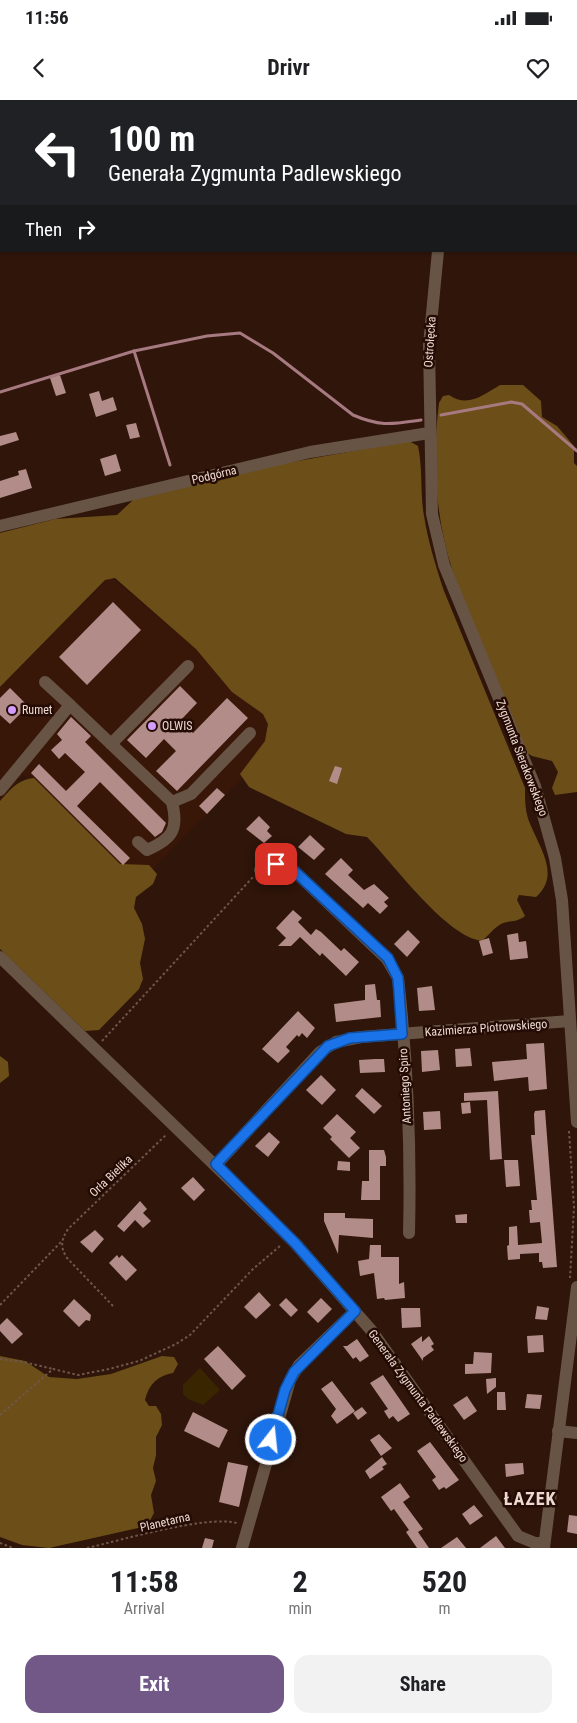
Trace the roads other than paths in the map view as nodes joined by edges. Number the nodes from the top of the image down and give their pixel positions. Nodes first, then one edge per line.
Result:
1 (438, 252) edge
2 (429, 433) junction
3 (0, 526) edge
4 (188, 666) dead end
5 (45, 682) dead end
6 (70, 705) junction
7 (250, 733) dead end
8 (111, 744) junction
9 (0, 790) edge
10 (172, 802) junction
11 (138, 842) dead end
12 (260, 870) road end
13 (0, 957) edge
14 (570, 1021) junction
15 (402, 1034) junction
16 (573, 1124) edge
17 (216, 1164) junction
18 (409, 1233) dead end
19 (573, 1286) edge
20 (355, 1311) junction
21 (558, 1432) junction
22 (577, 1433) edge
23 (544, 1546) edge
24 (242, 1548) edge

1 - 2 street, Ostrołęcka
2 - 3 street, Podgórna
2 - 14 street, Zygmunta Sierakowskiego
4 - 8 street
5 - 6 street
6 - 8 street
6 - 9 street
7 - 10 street
8 - 10 street
10 - 11 street
12 - 15 street, Antoniego Spiro
13 - 17 street, Generała Zygmunta Padlewskiego
14 - 15 street, Kazimierza Piotrowskiego
14 - 16 street, Zygmunta Sierakowskiego
15 - 17 street, Kazimierza Piotrowskiego
15 - 18 street, Antoniego Spiro
17 - 20 street, Generała Zygmunta Padlewskiego
19 - 21 street
20 - 23 street, Generała Zygmunta Padlewskiego
20 - 24 street
21 - 22 street
21 - 23 street

